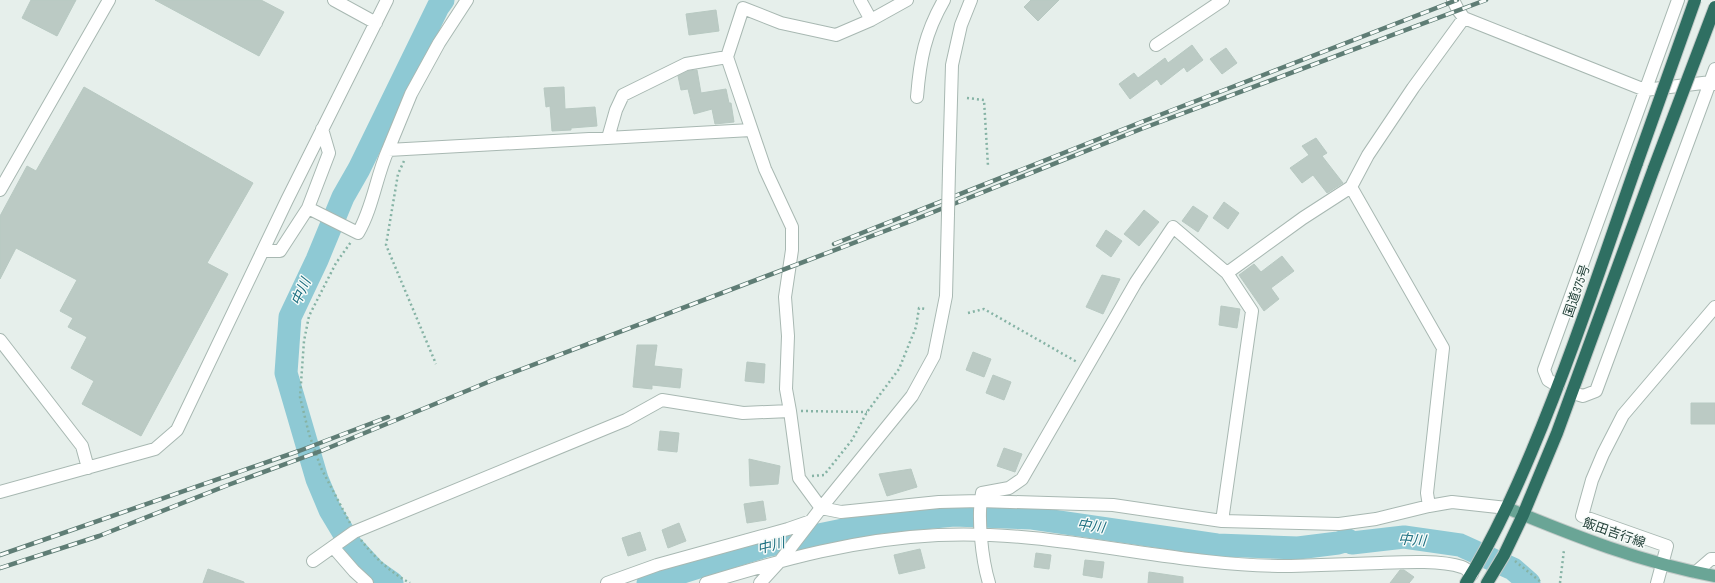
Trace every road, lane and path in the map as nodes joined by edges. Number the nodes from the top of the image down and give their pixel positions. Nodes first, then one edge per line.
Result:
1 (109, 0) edge
2 (334, 0) edge
3 (387, 0) edge
4 (467, 0) edge
5 (860, 0) edge
6 (907, 0) edge
7 (944, 0) edge
8 (972, 0) edge
9 (1223, 0) edge
10 (1454, 0) edge
11 (1678, 0) edge
12 (1695, 0) edge
13 (740, 4) edge
14 (1715, 7) edge
15 (1464, 18) junction
16 (871, 20) junction
17 (376, 23) junction
18 (1156, 45) dead end
19 (727, 57) junction
20 (1715, 69) edge
21 (1713, 83) edge
22 (1645, 90) junction
23 (917, 97) dead end
24 (967, 98) dead end
25 (322, 130) junction
26 (751, 130) junction
27 (608, 138) junction
28 (406, 149) junction
29 (388, 150) junction
30 (988, 166) dead end
31 (1351, 187) junction
32 (0, 190) edge
33 (311, 210) junction
34 (358, 233) junction
35 (263, 251) junction
36 (1227, 273) junction
37 (1715, 308) edge
38 (926, 309) dead end
39 (968, 313) dead end
40 (1710, 320) edge
41 (0, 340) edge
42 (436, 364) dead end
43 (1086, 367) junction
44 (1558, 386) junction
45 (1573, 393) junction
46 (790, 411) junction
47 (866, 412) junction
48 (88, 468) junction
49 (799, 478) junction
50 (0, 492) edge
51 (980, 505) junction
52 (1429, 506) junction
53 (821, 508) junction
54 (1507, 508) junction
55 (1523, 515) junction
56 (811, 521) junction
57 (1222, 521) junction
58 (353, 533) junction
59 (981, 533) junction
60 (336, 546) junction
61 (1564, 550) dead end
62 (1715, 559) edge
63 (781, 560) junction
64 (313, 561) dead end
65 (1516, 561) dead end
66 (1662, 564) junction
67 (1696, 572) junction
68 (1471, 576) edge
69 (1715, 576) edge
70 (1487, 582) edge
71 (367, 583) edge
72 (410, 583) edge
73 (607, 583) edge
74 (706, 583) edge
75 (760, 583) edge
76 (989, 583) edge
77 (1542, 583) edge
78 (1560, 583) edge
79 (1657, 583) edge

1 - 32 street
2 - 17 street
3 - 17 street
4 - 29 street
5 - 16 street
6 - 16 street
7 - 23 street
8 - 53 street, bridge
9 - 18 street
10 - 15 street
11 - 22 street
12 - 44 highway, 国道375号, bridge
13 - 16 street
13 - 19 street
14 - 45 highway, bridge
15 - 22 street
15 - 31 street
17 - 25 street
19 - 26 street
19 - 27 street
20 - 21 street
21 - 22 street
21 - 45 street
22 - 44 street
24 - 30 path
25 - 33 street
25 - 35 street
26 - 27 street
26 - 46 street
27 - 28 street
28 - 29 street
28 - 42 path
29 - 34 street
31 - 36 street
31 - 52 street
33 - 34 street
33 - 35 street
34 - 58 path
35 - 48 street
36 - 43 street
36 - 57 street
37 - 40 street
38 - 47 path
39 - 43 path
40 - 66 street
41 - 48 street
43 - 51 street
44 - 54 highway, 国道375号
45 - 55 highway
46 - 47 path
46 - 49 street
46 - 58 street
47 - 49 path
48 - 50 street
49 - 53 street
51 - 53 street
51 - 57 street
51 - 59 street
52 - 54 street
52 - 57 street
53 - 56 street
54 - 55 main road, 飯田吉行線
54 - 68 highway, 国道375号
55 - 66 main road, 飯田吉行線
55 - 70 highway
56 - 63 street
56 - 73 street
58 - 60 street
58 - 72 path
59 - 63 street
59 - 68 street
59 - 76 street
60 - 64 street
60 - 71 street
61 - 78 path
62 - 67 street
63 - 74 street
63 - 75 street
65 - 77 path
66 - 67 main road, 飯田吉行線
66 - 79 street
67 - 69 main road, 飯田吉行線

